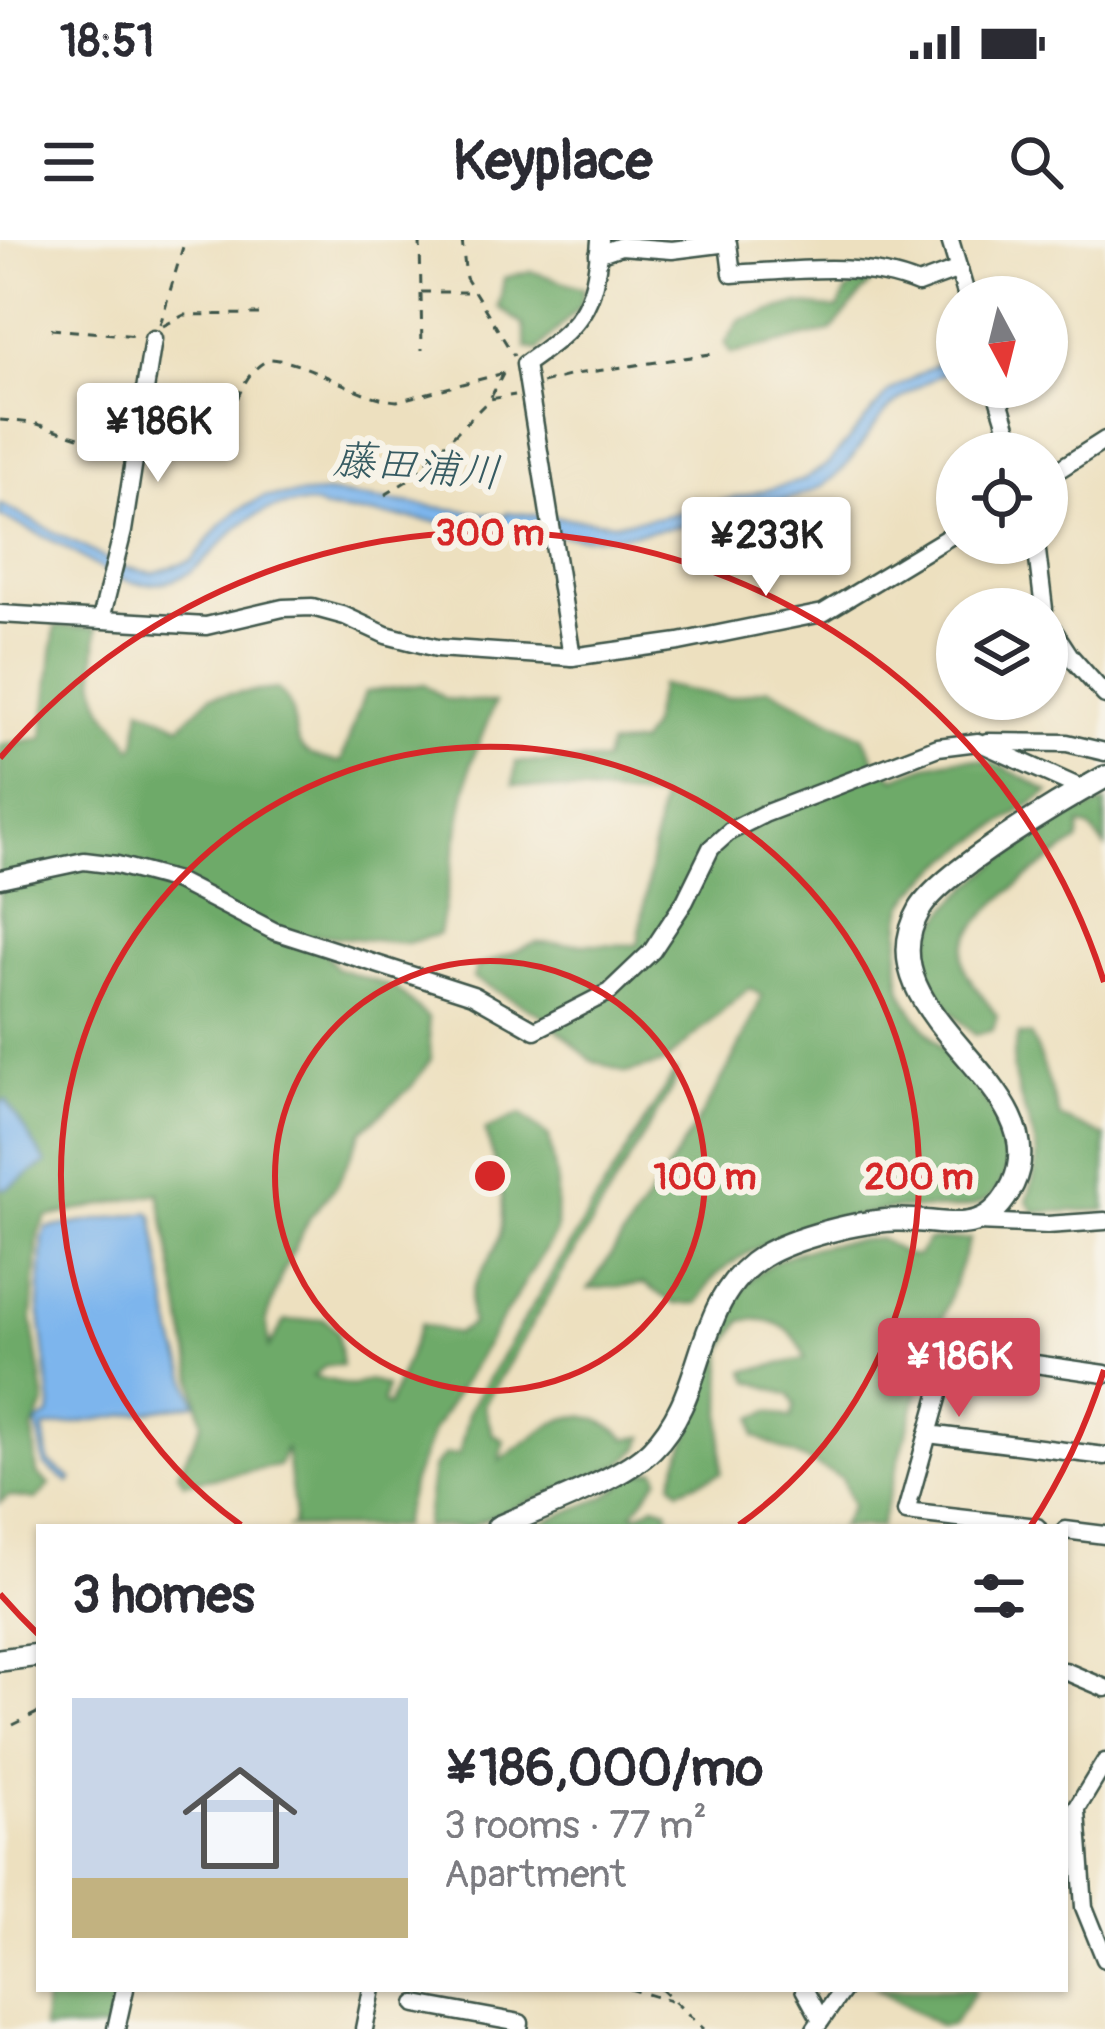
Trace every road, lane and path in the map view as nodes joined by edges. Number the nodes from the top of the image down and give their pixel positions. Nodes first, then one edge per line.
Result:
1 (185, 240) edge
2 (420, 240) edge
3 (462, 240) edge
4 (950, 240) edge
5 (624, 243) edge
6 (599, 247) edge
7 (959, 269) junction
8 (961, 276) edge
9 (421, 292) junction
10 (473, 292) junction
11 (259, 314) dead end
12 (51, 329) dead end
13 (153, 339) joint
14 (422, 350) dead end
15 (717, 353) dead end
16 (504, 373) junction
17 (526, 379) junction
18 (490, 399) junction
19 (0, 420) edge
20 (1105, 440) edge
21 (137, 446) junction
22 (1068, 464) edge
23 (385, 495) dead end
24 (936, 545) edge
25 (0, 614) edge
26 (101, 620) junction
27 (1068, 653) edge
28 (572, 657) junction
29 (1105, 695) edge
30 (978, 742) junction
31 (1105, 752) edge
32 (1105, 777) edge
33 (1083, 789) junction
34 (0, 879) edge
35 (1105, 1221) edge
36 (976, 1222) junction
37 (1105, 1374) edge
38 (928, 1434) junction
39 (1105, 1456) edge
40 (505, 1524) edge
41 (1011, 1524) edge
42 (1068, 1530) edge
43 (1105, 1535) edge
44 (36, 1655) edge
45 (0, 1660) edge
46 (1068, 1672) edge
47 (1105, 1688) edge
48 (36, 1714) edge
49 (13, 1725) dead end
50 (1105, 1762) edge
51 (1077, 1812) junction
52 (1068, 1824) edge
53 (1105, 1959) edge
54 (124, 1992) edge
55 (371, 1992) edge
56 (461, 1992) edge
57 (641, 1992) edge
58 (664, 1992) edge
59 (805, 1992) edge
60 (840, 1992) edge
61 (673, 2001) junction
62 (416, 2004) dead end
63 (458, 2011) junction
64 (818, 2024) edge
65 (116, 2029) edge
66 (364, 2029) edge
67 (519, 2029) edge
68 (704, 2029) edge

1 - 11 path
2 - 9 path
3 - 10 path
4 - 7 street
5 - 6 street
5 - 7 street
6 - 17 street
7 - 8 street
9 - 10 path
9 - 14 path
10 - 17 path
12 - 13 path
13 - 21 street
15 - 17 path
16 - 17 path
16 - 18 path
16 - 21 path
17 - 18 path
17 - 28 street
18 - 23 path
19 - 21 path
20 - 22 street
21 - 26 street
24 - 28 street
25 - 26 street
26 - 28 street
27 - 29 street
30 - 31 street
30 - 33 street
30 - 34 street
32 - 33 main road
33 - 36 main road
35 - 36 street
36 - 40 main road
37 - 38 street
38 - 39 street
38 - 41 street
42 - 43 street
44 - 45 main road
46 - 47 street
48 - 49 path
50 - 51 street
51 - 52 street
51 - 53 street
54 - 65 street
55 - 66 street
56 - 63 street
57 - 61 path
58 - 61 path
59 - 64 street
60 - 64 street
61 - 68 path
62 - 63 street
63 - 67 street

